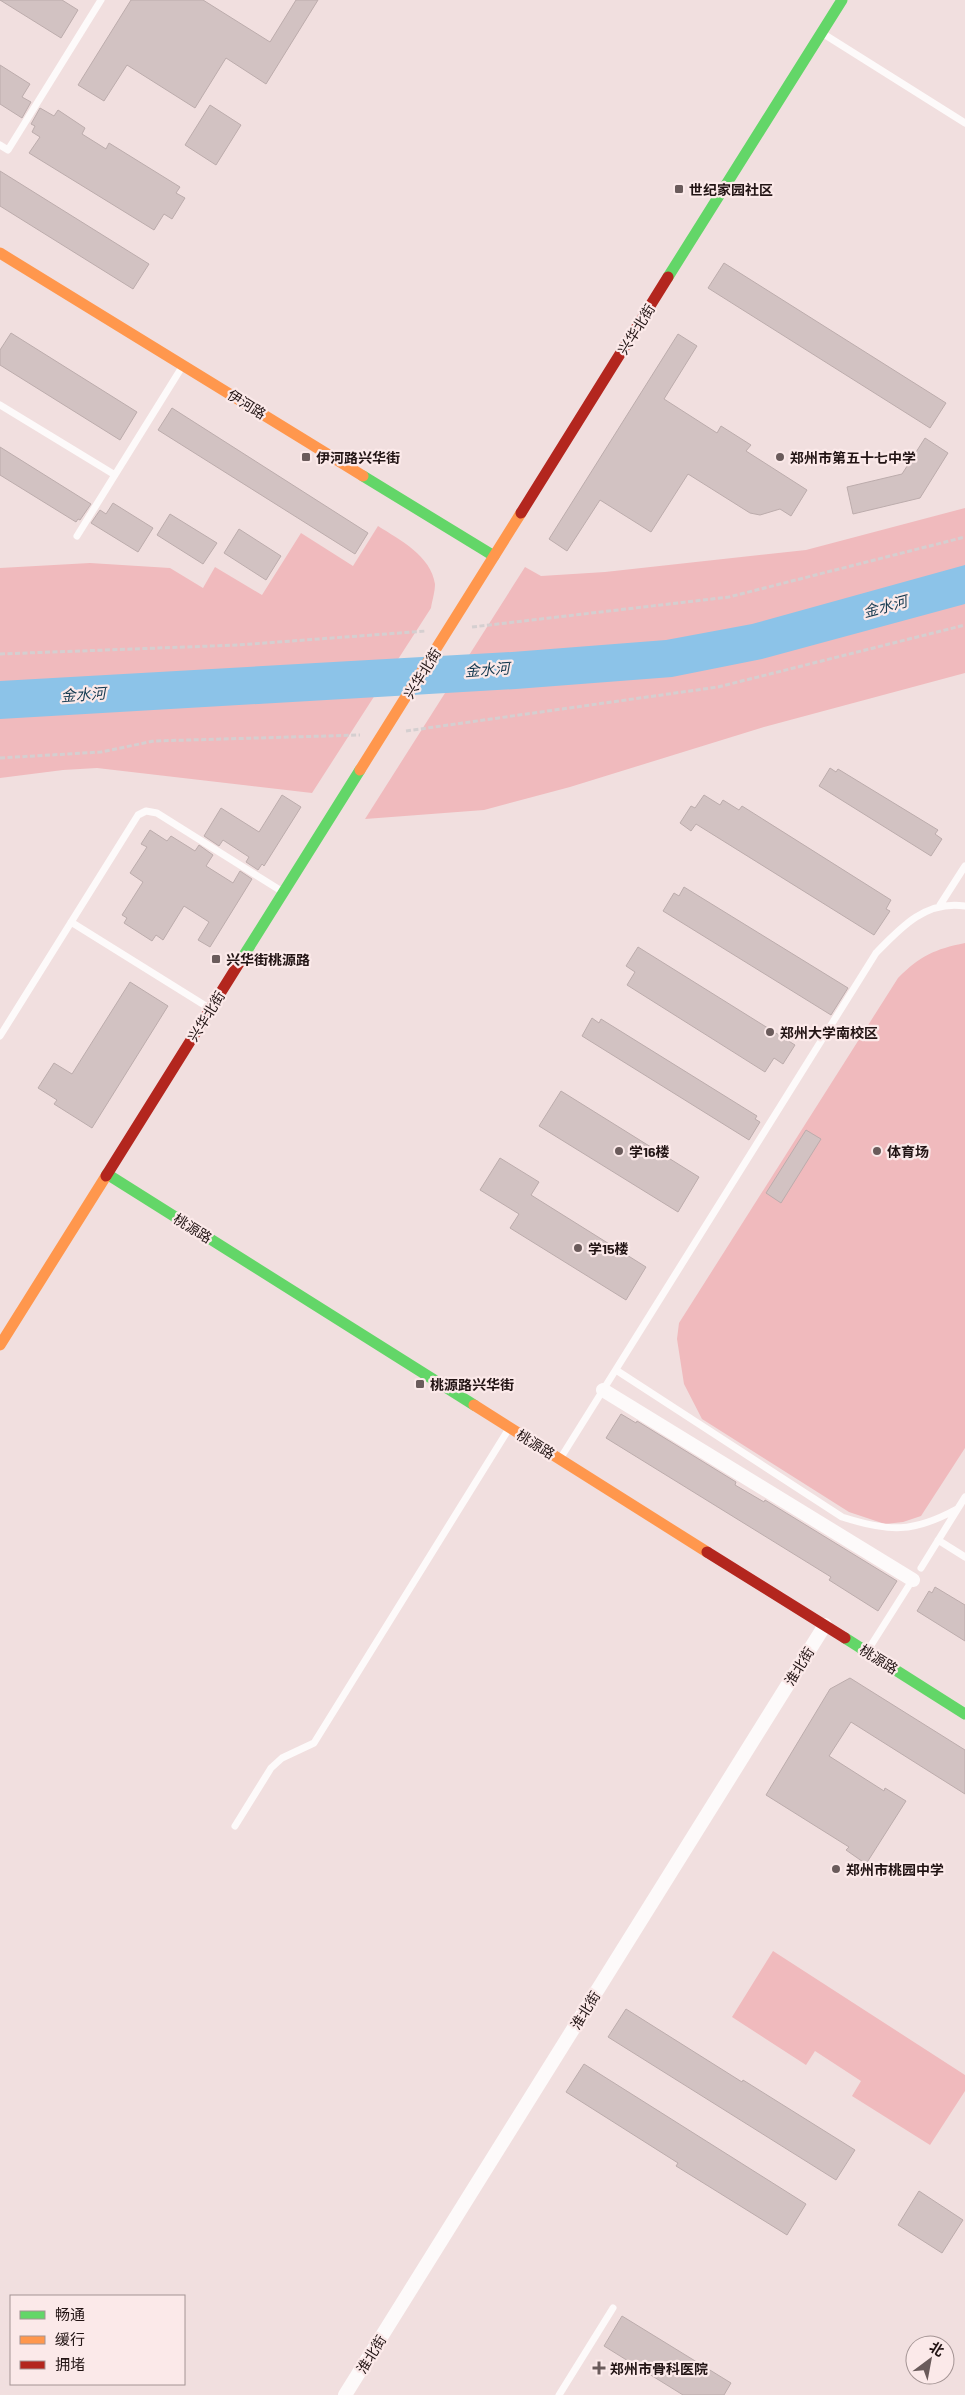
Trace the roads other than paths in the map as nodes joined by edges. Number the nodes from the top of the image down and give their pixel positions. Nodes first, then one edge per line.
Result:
1 (102, 0) edge
2 (842, 0) edge
3 (821, 33) junction
4 (965, 123) edge
5 (0, 145) edge
6 (0, 253) edge
7 (183, 365) junction
8 (0, 405) edge
9 (115, 475) junction
10 (77, 536) dead end
11 (494, 556) junction
12 (965, 866) edge
13 (284, 892) junction
14 (940, 905) junction
15 (965, 906) edge
16 (71, 922) junction
17 (210, 1009) junction
18 (0, 1036) edge
19 (107, 1174) junction
20 (0, 1345) edge
21 (616, 1370) junction
22 (603, 1390) junction
23 (510, 1427) junction
24 (560, 1459) junction
25 (965, 1497) edge
26 (957, 1509) junction
27 (938, 1540) junction
28 (965, 1558) edge
29 (920, 1568) dead end
30 (914, 1578) joint
31 (825, 1625) junction
32 (867, 1652) junction
33 (965, 1714) edge
34 (235, 1826) dead end
35 (613, 2308) dead end
36 (345, 2395) edge
37 (559, 2395) edge

1 - 5 lane
2 - 3 street, 兴华北街
3 - 4 lane
3 - 11 street, 兴华北街
6 - 7 street, 伊河路
7 - 9 lane
7 - 11 street, 伊河路
8 - 9 lane
9 - 10 lane
11 - 13 street, 兴华北街
12 - 14 lane
13 - 16 lane
13 - 17 street, 兴华北街
14 - 15 lane
14 - 21 lane
16 - 17 lane
16 - 18 lane
17 - 19 street, 兴华北街
19 - 20 street, 兴华北街
19 - 23 street, 桃源路
21 - 22 lane
21 - 26 lane
22 - 24 lane
22 - 30 street
23 - 24 street, 桃源路
23 - 34 lane
24 - 31 street, 桃源路
25 - 26 lane
26 - 27 lane
27 - 28 lane
27 - 29 lane
30 - 32 lane
31 - 32 street, 桃源路
31 - 36 street, 淮北街
32 - 33 street, 桃源路
35 - 37 lane

